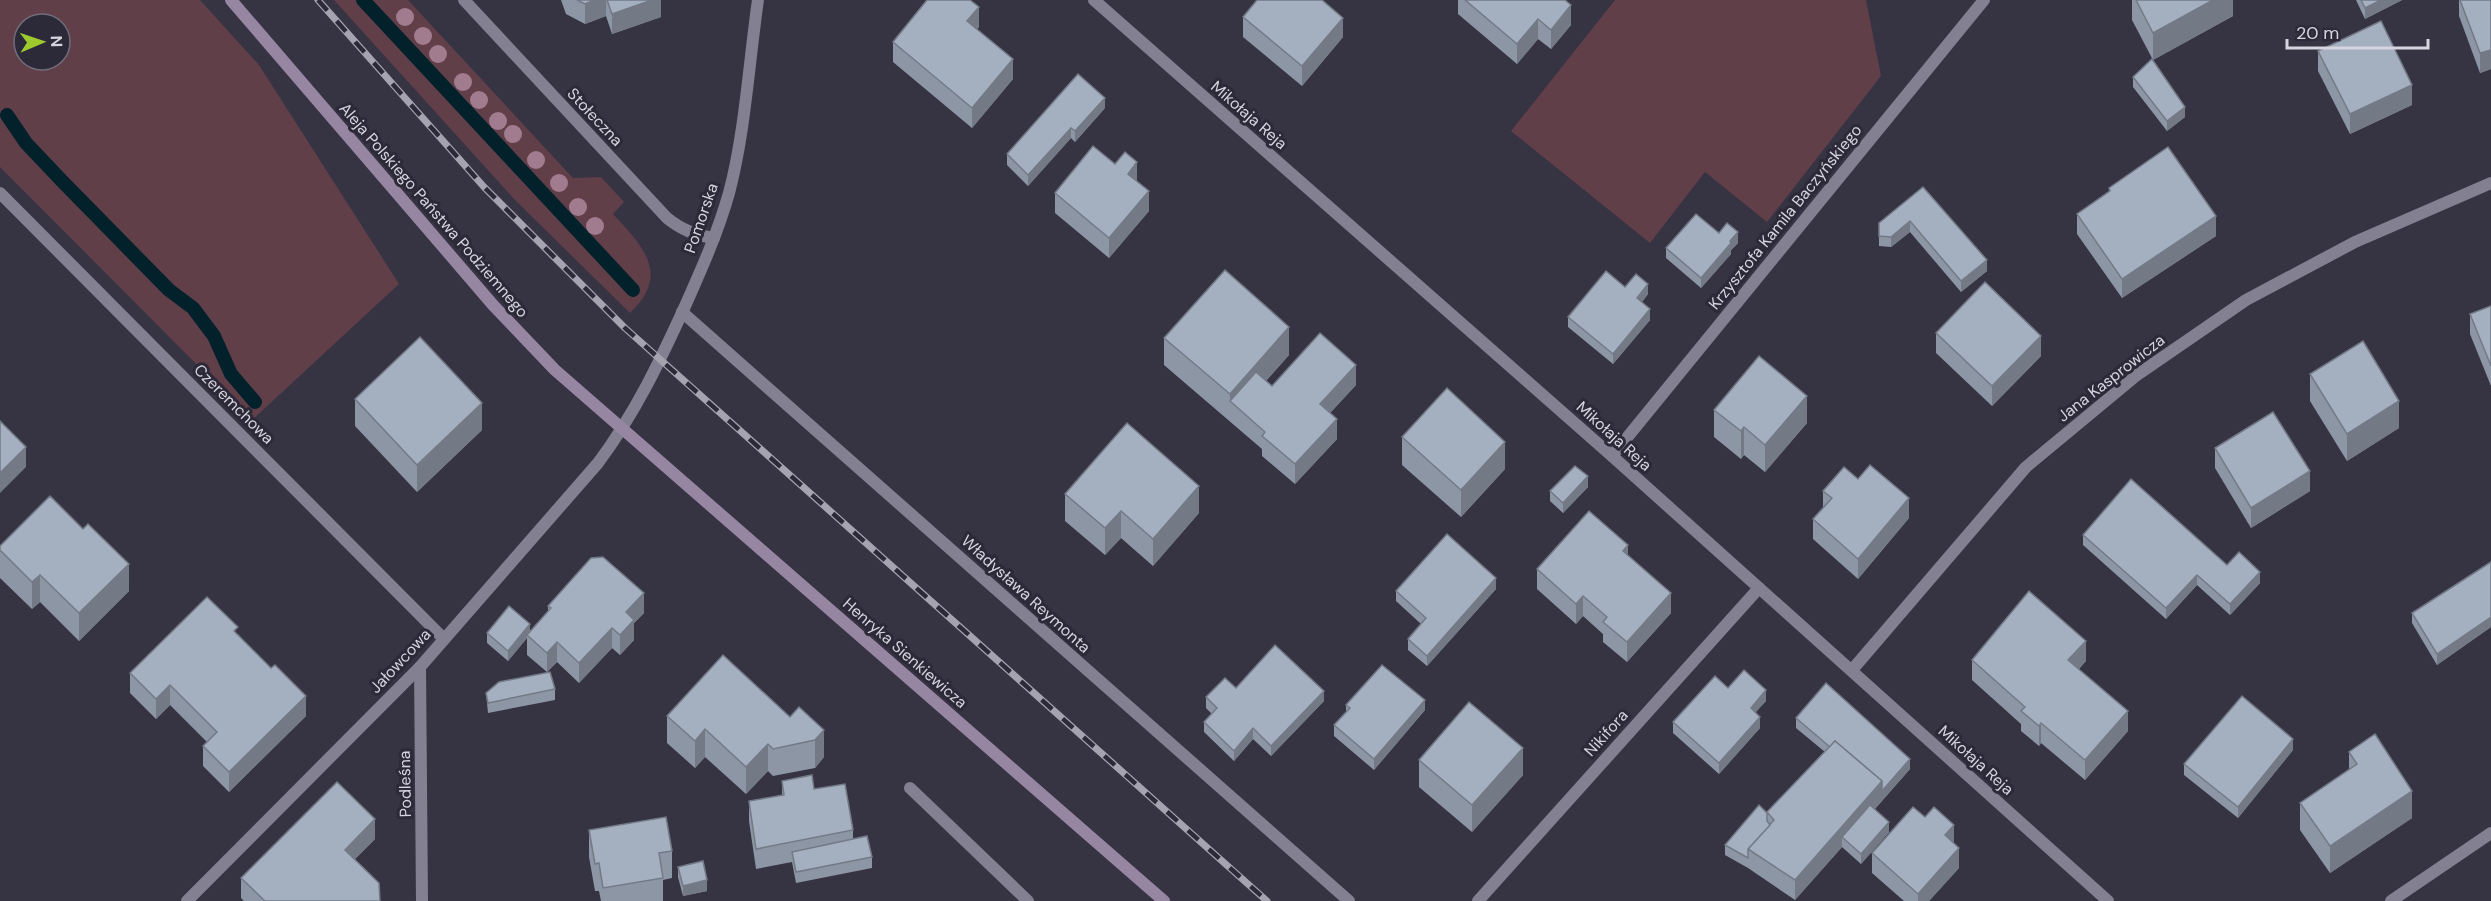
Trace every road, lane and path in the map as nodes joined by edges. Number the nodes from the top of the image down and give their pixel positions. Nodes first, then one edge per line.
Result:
1 (231, 0) edge
2 (464, 0) edge
3 (758, 0) edge
4 (1094, 0) edge
5 (1984, 0) edge
6 (2491, 183) edge
7 (0, 193) edge
8 (714, 238) junction
9 (682, 312) junction
10 (623, 430) junction
11 (1612, 456) junction
12 (1759, 588) junction
13 (444, 639) junction
14 (420, 667) junction
15 (1852, 670) junction
16 (910, 788) dead end
17 (2491, 832) edge
18 (187, 901) edge
19 (422, 901) edge
20 (1028, 901) edge
21 (1164, 901) edge
22 (1349, 901) edge
23 (1478, 901) edge
24 (2108, 901) edge
25 (2391, 901) edge

1 - 10 street, Aleja Polskiego Państwa Podziemnego
2 - 8 street, Stołeczna
3 - 8 street, Pomorska
4 - 11 street, Mikołaja Reja
5 - 11 street, Krzysztofa Kamila Baczyńskiego
6 - 15 street, Jana Kasprowicza
7 - 13 street, Czeremchowa
8 - 9 street, Pomorska
9 - 10 street, Pomorska
9 - 22 street, Władysława Reymonta
10 - 13 street, Jałowcowa
10 - 21 street, Henryka Sienkiewicza
11 - 12 street, Mikołaja Reja
12 - 15 street, Mikołaja Reja
12 - 23 street, Nikifora
13 - 14 street, Jałowcowa
14 - 18 street, Jałowcowa
14 - 19 street, Podleśna
15 - 24 street, Mikołaja Reja
16 - 20 street
17 - 25 street

